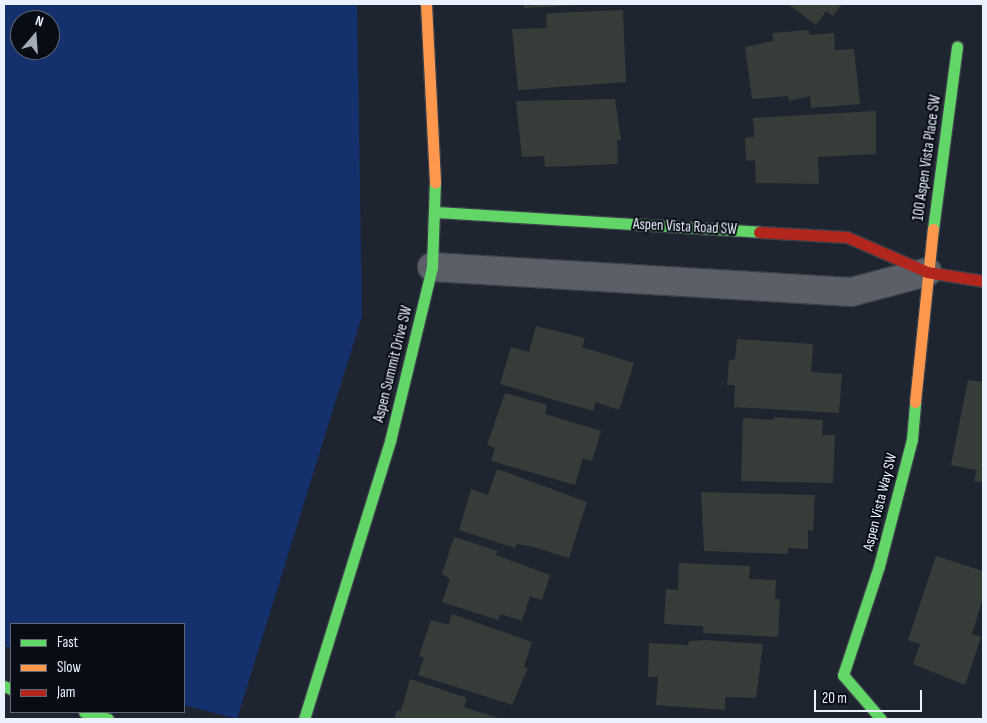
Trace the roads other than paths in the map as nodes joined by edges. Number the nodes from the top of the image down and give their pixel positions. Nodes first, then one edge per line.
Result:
1 (426, 4) edge
2 (957, 47) dead end
3 (436, 212) junction
4 (432, 267) junction
5 (927, 272) junction
6 (983, 281) edge
7 (87, 713) edge
8 (108, 719) edge
9 (304, 719) edge
10 (881, 719) edge

1 - 3 street, Aspen Summit Drive SW
2 - 5 street, 100 Aspen Vista Place SW
3 - 4 street, Aspen Summit Drive SW
3 - 5 street, Aspen Vista Road SW
4 - 5 street, Aspen Vista Road SW
4 - 9 street, Aspen Summit Drive SW
5 - 6 street, Aspen Vista Road SW
5 - 10 street, Aspen Vista Way SW
7 - 8 street

